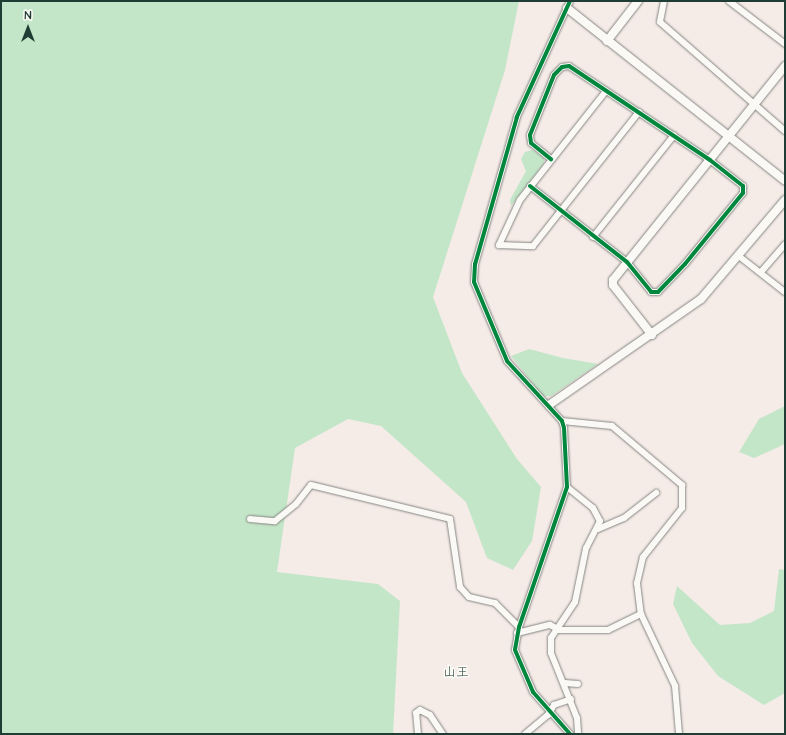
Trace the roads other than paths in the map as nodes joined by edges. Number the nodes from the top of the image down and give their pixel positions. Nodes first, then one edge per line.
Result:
1 (638, 1) edge
2 (664, 1) edge
3 (729, 1) edge
4 (568, 4) edge
5 (607, 41) junction
6 (785, 44) edge
7 (785, 66) edge
8 (606, 91) junction
9 (754, 104) junction
10 (640, 112) junction
11 (785, 131) edge
12 (674, 135) junction
13 (729, 136) junction
14 (552, 159) junction
15 (710, 160) junction
16 (785, 181) edge
17 (530, 186) junction
18 (785, 200) edge
19 (561, 211) junction
20 (593, 237) junction
21 (785, 244) edge
22 (740, 257) junction
23 (627, 262) junction
24 (761, 272) junction
25 (785, 292) edge
26 (652, 335) junction
27 (549, 406) junction
28 (562, 421) junction
29 (567, 487) junction
30 (656, 493) dead end
31 (250, 519) dead end
32 (598, 529) junction
33 (641, 614) junction
34 (557, 627) junction
35 (518, 630) junction
36 (565, 683) junction
37 (578, 684) dead end
38 (571, 699) junction
39 (551, 711) junction
40 (418, 734) edge
41 (443, 734) edge
42 (525, 734) edge
43 (570, 734) edge
44 (578, 734) edge
45 (679, 734) edge

1 - 5 street
2 - 9 street
3 - 6 street
4 - 5 street
4 - 27 street
5 - 13 street
7 - 9 street
8 - 10 street
8 - 14 street
8 - 14 street
9 - 11 street
9 - 13 street
10 - 12 street
10 - 19 street
12 - 15 street
12 - 20 street
13 - 15 street
13 - 16 street
14 - 17 street
15 - 23 street
15 - 23 street
17 - 19 street
17 - 19 street
18 - 22 street
19 - 20 street
20 - 23 street
21 - 24 street
22 - 24 street
22 - 26 street
23 - 26 street
24 - 25 street
26 - 27 street
27 - 28 street
28 - 29 street
28 - 33 street
29 - 32 street
29 - 35 street
30 - 32 street
31 - 35 street
32 - 34 street
33 - 34 street
33 - 45 street
34 - 35 street
34 - 36 street
35 - 39 street
36 - 37 street
36 - 38 street
38 - 39 street
38 - 44 street
39 - 42 street
39 - 43 street
40 - 41 street

